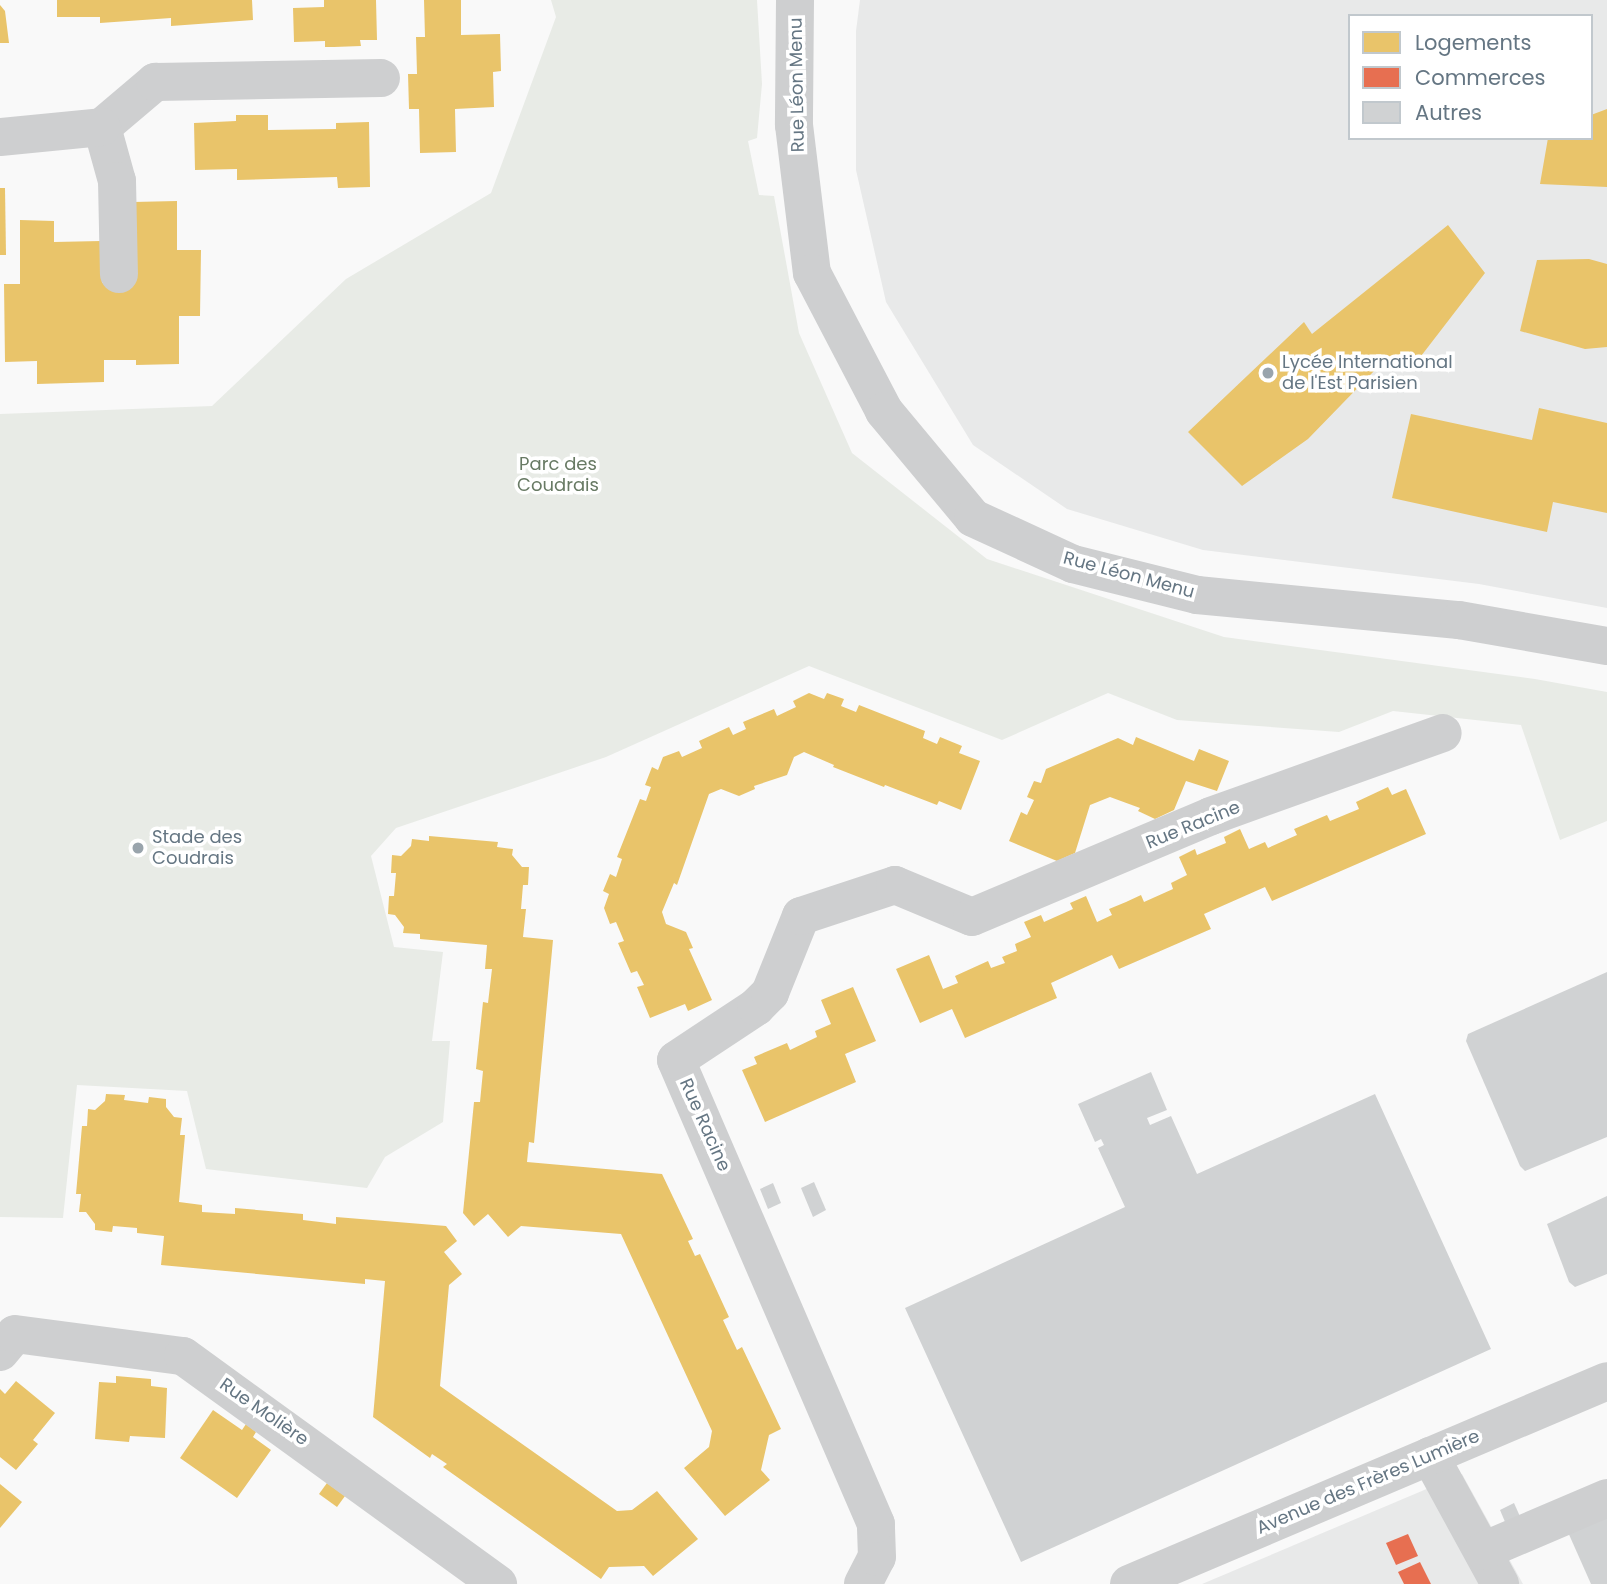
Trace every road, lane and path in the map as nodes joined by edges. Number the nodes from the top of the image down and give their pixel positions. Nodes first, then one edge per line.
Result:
1 (795, 0) edge
2 (381, 78) dead end
3 (102, 127) junction
4 (0, 137) edge
5 (119, 274) dead end
6 (1607, 646) edge
7 (1443, 733) dead end
8 (0, 1352) edge
9 (1607, 1381) edge
10 (1430, 1456) junction
11 (1607, 1499) edge
12 (1492, 1568) edge
13 (498, 1584) edge
14 (863, 1584) edge
15 (1129, 1584) edge

1 - 6 street, Rue Léon Menu
2 - 3 street
3 - 4 street
3 - 5 street
7 - 14 street, Rue Racine
8 - 13 street, Rue Molière
9 - 10 street, Avenue des Frères Lumière
10 - 12 street
10 - 15 street, Avenue des Frères Lumière
11 - 12 street

